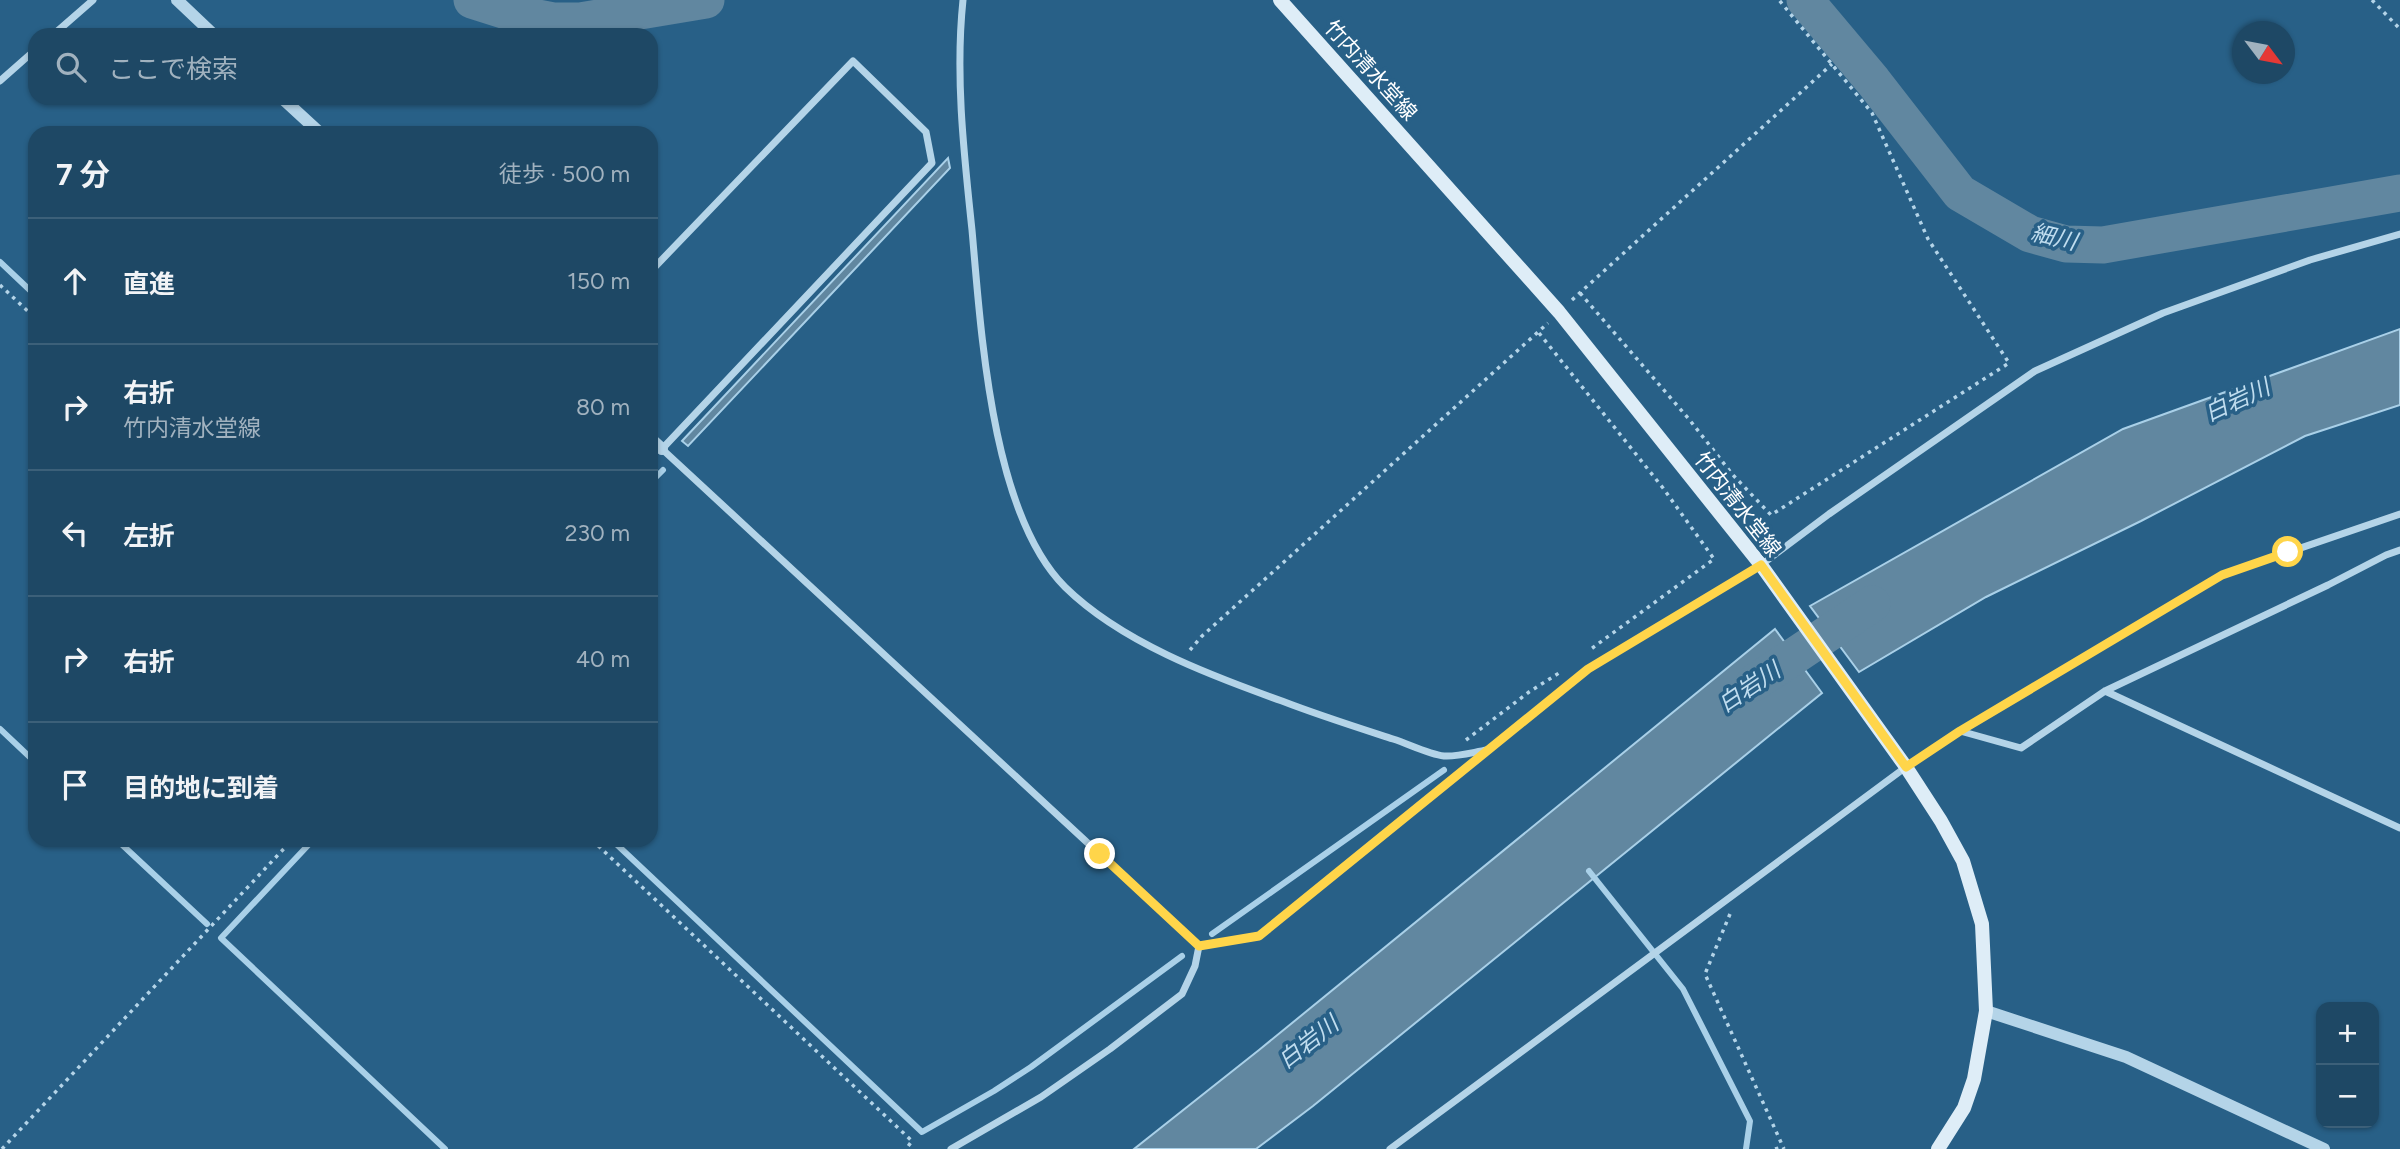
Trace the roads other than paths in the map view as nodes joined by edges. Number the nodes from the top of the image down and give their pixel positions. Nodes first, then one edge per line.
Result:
1 (93, 0) edge
2 (177, 0) edge
3 (962, 0) edge
4 (1280, 0) edge
5 (61, 28) edge
6 (207, 28) edge
7 (28, 56) edge
8 (0, 81) edge
9 (290, 105) edge
10 (312, 126) edge
11 (2400, 234) edge
12 (658, 264) edge
13 (658, 445) edge
14 (662, 449) junction
15 (2400, 514) edge
16 (2400, 550) edge
17 (1761, 565) junction
18 (2105, 691) junction
19 (1960, 731) junction
20 (1489, 750) junction
21 (1906, 767) junction
22 (2400, 828) edge
23 (1199, 946) junction
24 (1986, 1011) junction
25 (951, 1149) edge
26 (1390, 1149) edge
27 (1938, 1149) edge
28 (2324, 1149) edge

1 - 5 street
2 - 6 street
3 - 20 street
4 - 17 main road, 竹内清水堂線
7 - 8 street
9 - 10 street
11 - 17 street
12 - 14 street
13 - 14 street
14 - 23 street
15 - 19 street
16 - 18 street
17 - 20 street
17 - 21 main road, 竹内清水堂線
18 - 19 street
18 - 22 street
19 - 21 street
20 - 23 street
21 - 24 main road, 竹内清水堂線
21 - 26 street
23 - 25 street
24 - 27 main road, 竹内清水堂線
24 - 28 street

